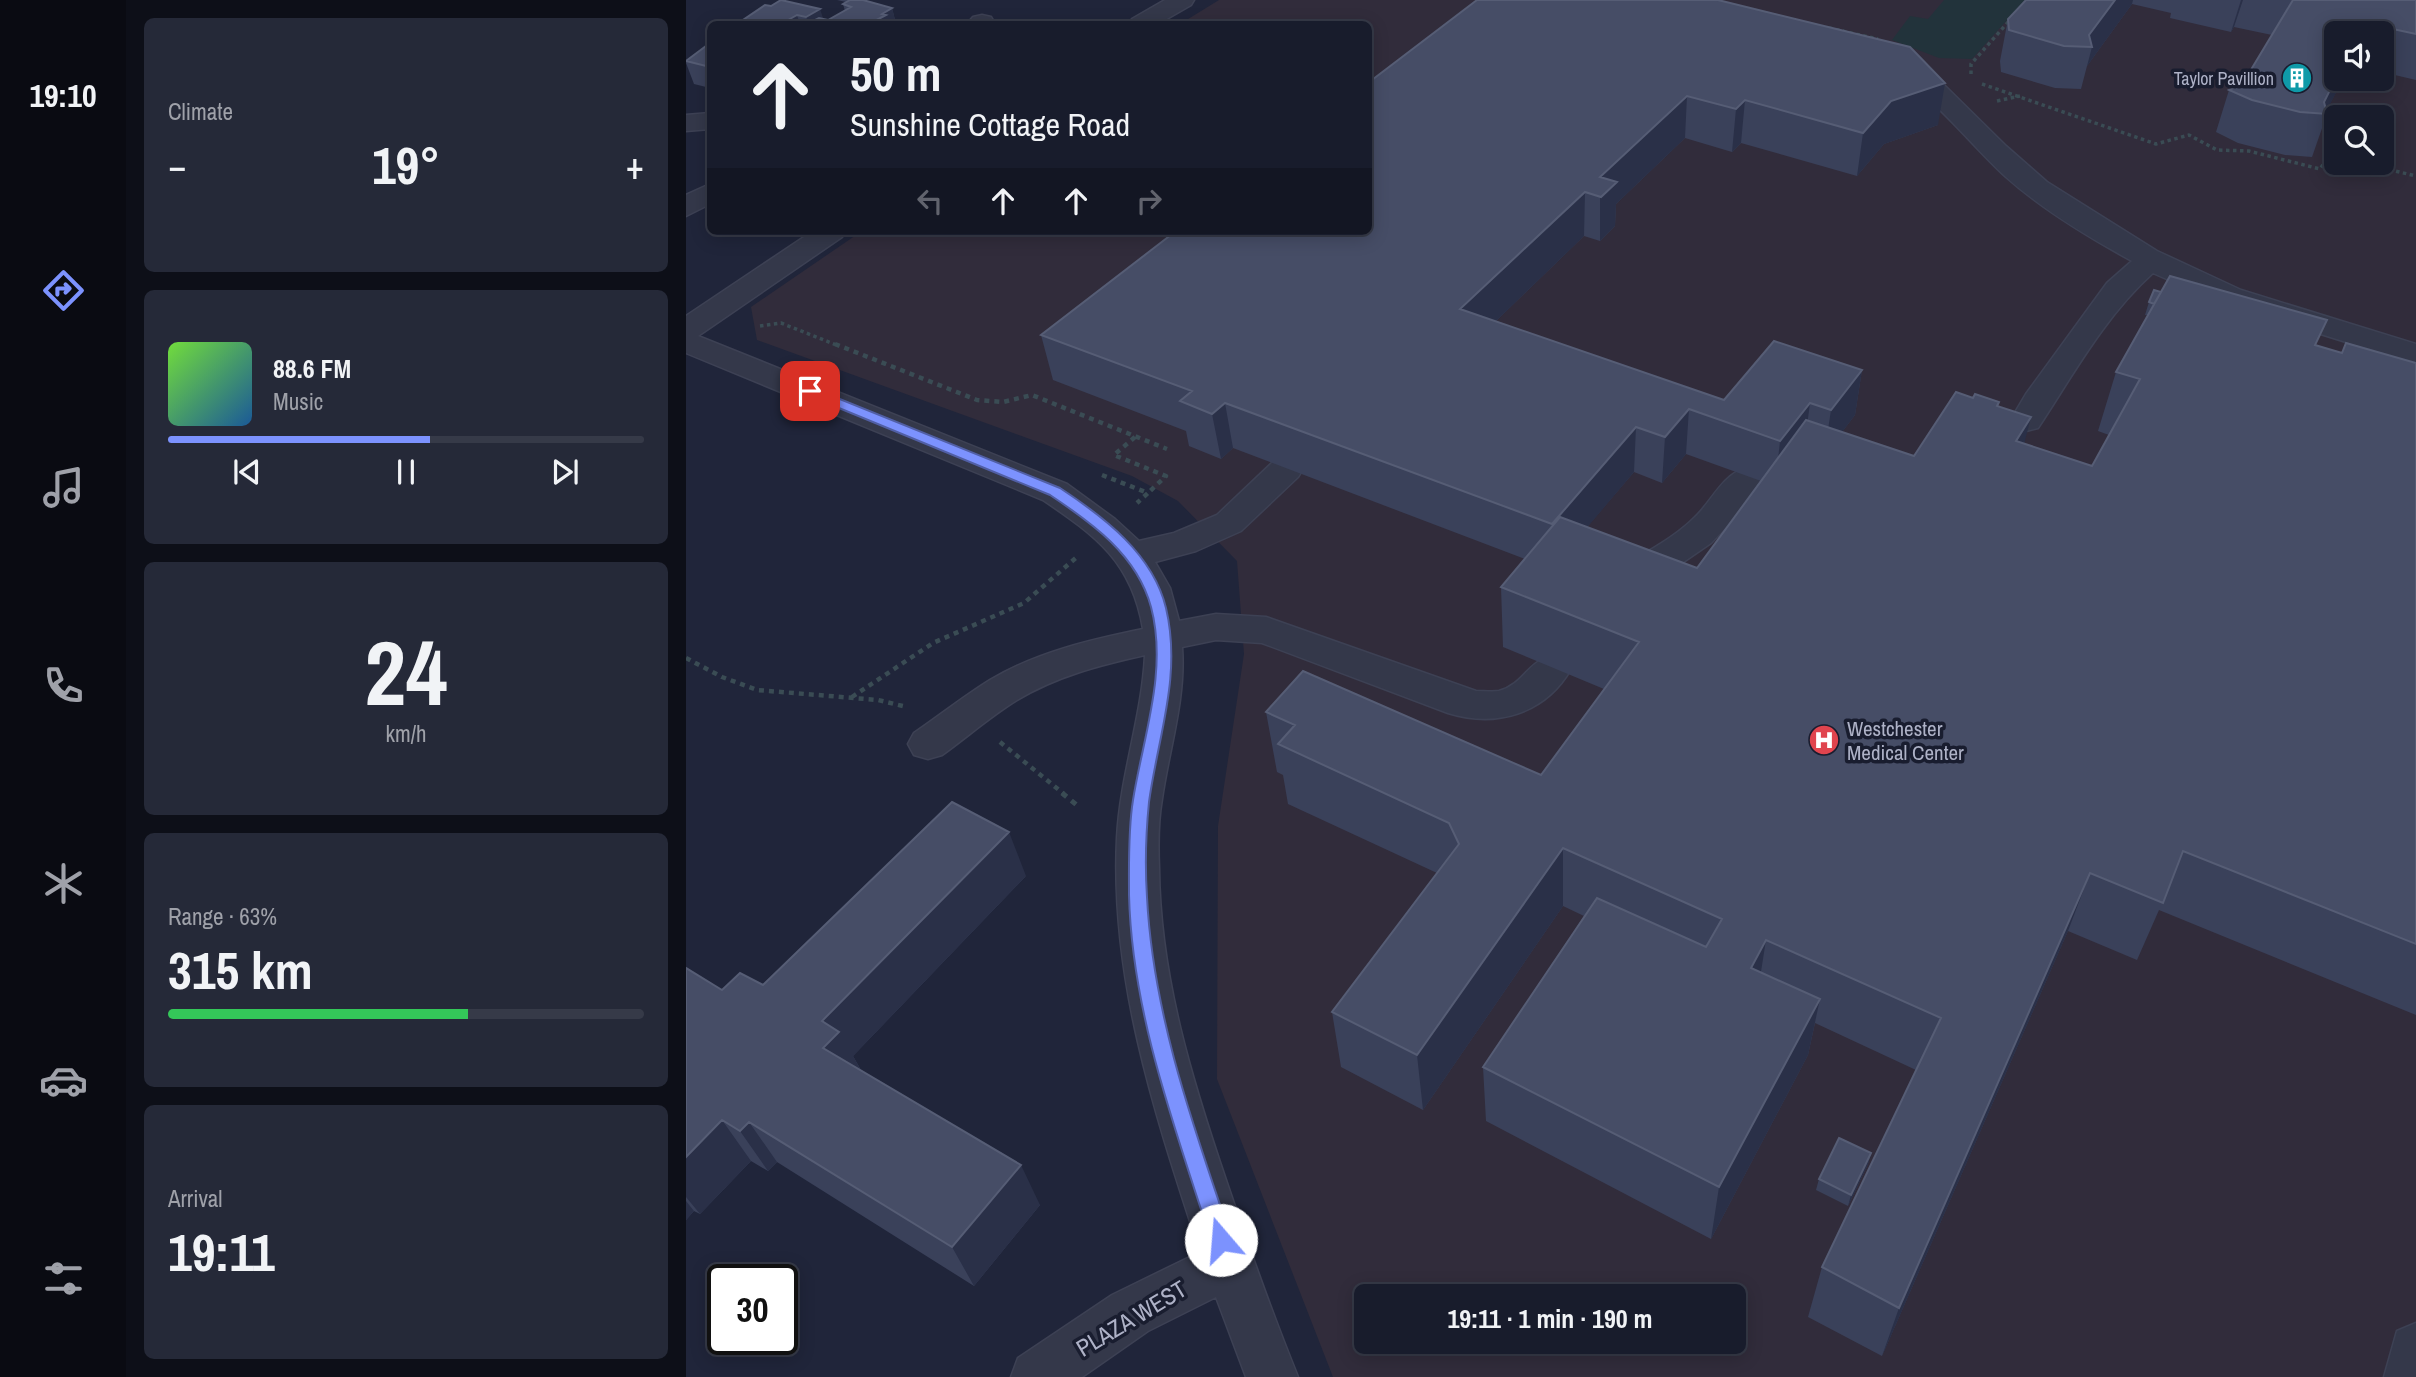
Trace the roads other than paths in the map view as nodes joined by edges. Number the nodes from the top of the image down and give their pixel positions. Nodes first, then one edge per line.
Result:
1 (1182, 0) edge
2 (1146, 21) edge
3 (1878, 48) edge
4 (707, 121) edge
5 (686, 123) edge
6 (707, 194) edge
7 (686, 207) edge
8 (826, 235) edge
9 (2152, 259) junction
10 (691, 330) edge
11 (2416, 355) edge
12 (2026, 421) edge
13 (1286, 469) edge
14 (1744, 480) dead end
15 (1131, 555) junction
16 (1612, 594) edge
17 (1163, 636) junction
18 (1552, 669) dead end
19 (928, 744) dead end
20 (1229, 1264) junction
21 (2416, 1349) edge
22 (1037, 1377) edge
23 (1272, 1377) edge
24 (2410, 1377) edge

1 - 2 street
3 - 9 street
4 - 5 street
6 - 7 street
8 - 10 street
9 - 11 street
9 - 12 street
10 - 15 street
13 - 15 street
14 - 16 street
15 - 17 street
17 - 18 street
17 - 19 street
17 - 20 street
20 - 22 street, PLAZA WEST
20 - 23 street
21 - 24 street

